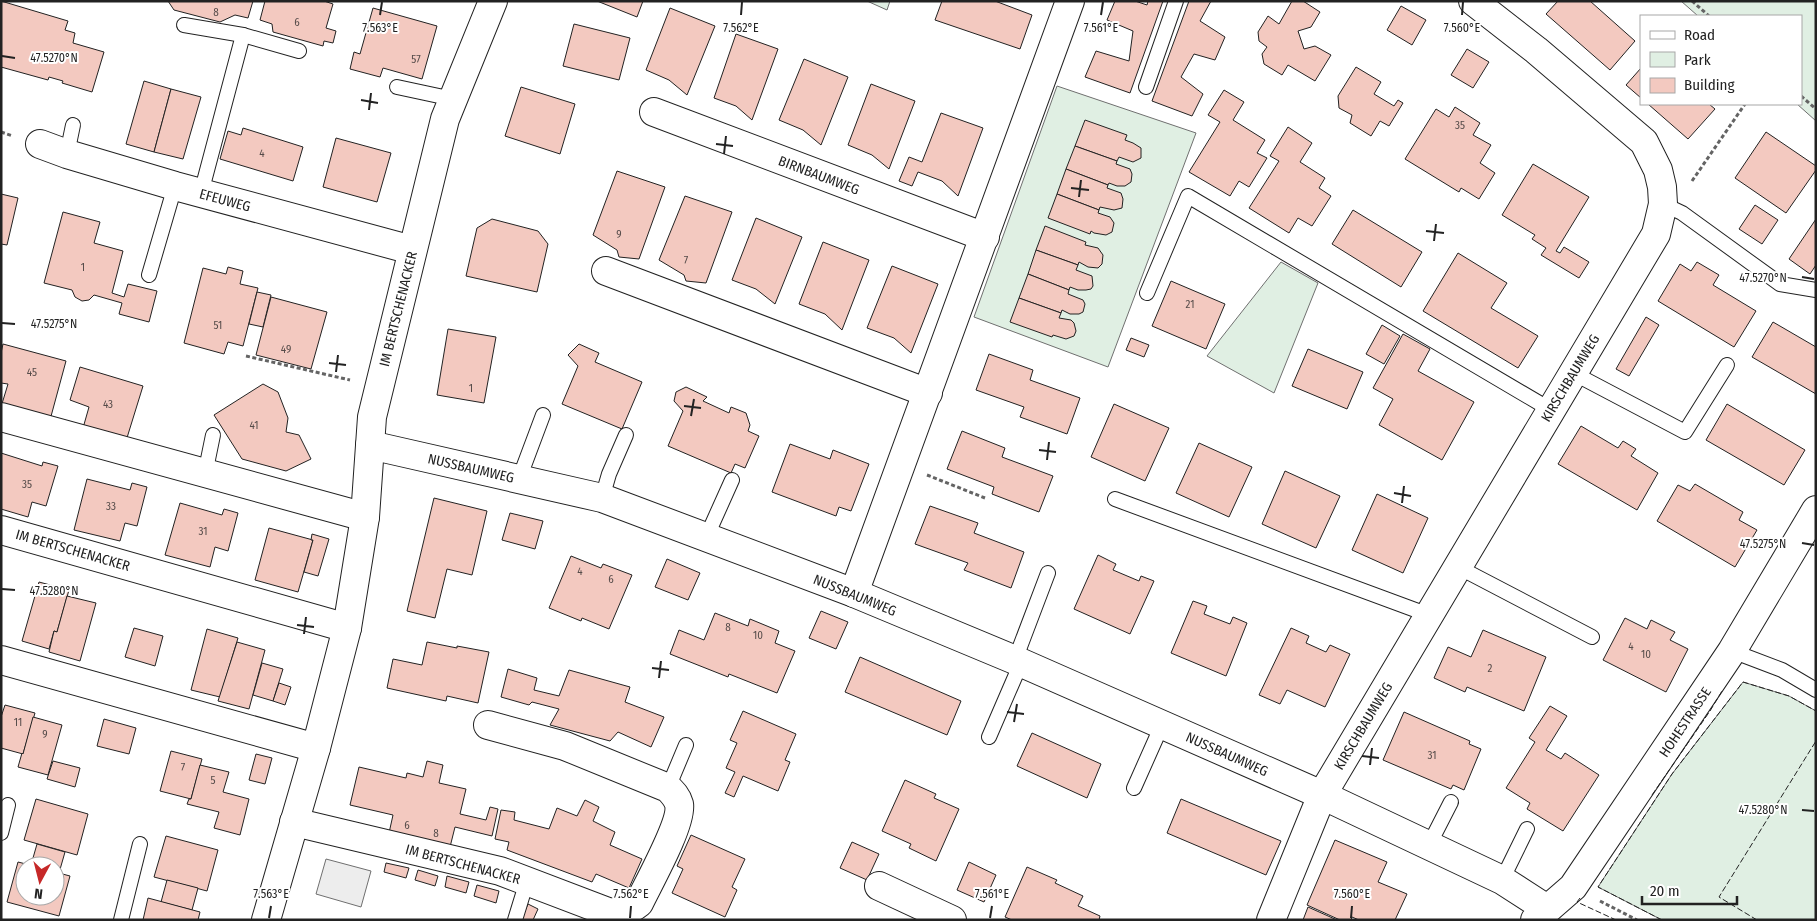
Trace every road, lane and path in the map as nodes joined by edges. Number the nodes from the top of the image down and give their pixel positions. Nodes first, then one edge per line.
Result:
1 (493, 1) edge
2 (1070, 1) edge
3 (1176, 1) edge
4 (1473, 1) edge
5 (1692, 1) edge
6 (1708, 15) edge
7 (184, 25) dead end
8 (243, 35) junction
9 (299, 51) dead end
10 (397, 87) dead end
11 (1146, 87) dead end
12 (1802, 97) edge
13 (453, 99) junction
14 (1744, 105) edge
15 (1816, 109) edge
16 (654, 112) dead end
17 (73, 125) dead end
18 (40, 144) dead end
19 (67, 154) junction
20 (175, 186) junction
21 (201, 193) junction
22 (1662, 196) junction
23 (984, 237) junction
24 (412, 250) junction
25 (606, 272) dead end
26 (149, 274) dead end
27 (1816, 290) edge
28 (1147, 293) dead end
29 (246, 356) dead end
30 (1727, 364) dead end
31 (1573, 373) junction
32 (378, 387) junction
33 (928, 393) junction
34 (1551, 410) junction
35 (543, 416) dead end
36 (1, 417) edge
37 (213, 434) dead end
38 (626, 435) dead end
39 (370, 445) junction
40 (901, 465) junction
41 (205, 474) junction
42 (519, 479) junction
43 (732, 480) dead end
44 (602, 498) junction
45 (985, 498) dead end
46 (1115, 499) dead end
47 (1816, 510) edge
48 (365, 516) junction
49 (1, 530) edge
50 (706, 538) junction
51 (1458, 567) junction
52 (1048, 573) dead end
53 (854, 593) junction
54 (1429, 615) junction
55 (347, 628) junction
56 (1592, 638) dead end
57 (1732, 652) junction
58 (1, 660) edge
59 (1018, 662) junction
60 (1816, 690) edge
61 (488, 725) dead end
62 (1162, 725) junction
63 (989, 737) dead end
64 (686, 745) dead end
65 (316, 748) junction
66 (668, 788) junction
67 (1134, 788) dead end
68 (1322, 795) junction
69 (1451, 802) dead end
70 (8, 805) dead end
71 (294, 822) junction
72 (1527, 828) dead end
73 (1, 833) edge
74 (140, 844) dead end
75 (1429, 845) junction
76 (1502, 880) junction
77 (526, 881) junction
78 (879, 886) dead end
79 (1573, 887) junction
80 (1541, 914) edge
81 (121, 920) edge
82 (266, 920) edge
83 (515, 920) edge
84 (952, 920) edge
85 (1271, 920) edge
86 (1637, 920) edge

1 - 13 street, IM BERTSCHENACKER
2 - 23 street
3 - 11 lane
4 - 22 street
5 - 6 path
7 - 8 lane
8 - 9 lane
8 - 21 lane
10 - 13 lane
12 - 15 path
13 - 24 street, IM BERTSCHENACKER
14 - 22 path
16 - 23 street, BIRNBAUMWEG
17 - 19 lane
18 - 19 street, EFEUWEG
19 - 20 street, EFEUWEG
20 - 21 street, EFEUWEG
20 - 26 lane
21 - 24 street, EFEUWEG
22 - 27 lane
22 - 31 street, KIRSCHBAUMWEG
23 - 33 street
24 - 32 street, IM BERTSCHENACKER
25 - 33 street
28 - 34 lane
29 - 32 path
30 - 31 lane
31 - 34 street, KIRSCHBAUMWEG
32 - 39 street, IM BERTSCHENACKER
33 - 40 street
34 - 51 street, KIRSCHBAUMWEG
35 - 42 lane
36 - 41 street
37 - 41 lane
38 - 44 lane
39 - 42 street, NUSSBAUMWEG
39 - 48 street, IM BERTSCHENACKER
40 - 45 path
40 - 53 street
41 - 48 street
42 - 44 street, NUSSBAUMWEG
43 - 50 lane
44 - 50 street, NUSSBAUMWEG
46 - 54 lane
47 - 57 street, HOHESTRASSE
48 - 55 street, IM BERTSCHENACKER
49 - 55 street, IM BERTSCHENACKER
50 - 53 street, NUSSBAUMWEG
51 - 54 street, KIRSCHBAUMWEG
51 - 56 lane
52 - 59 lane
53 - 59 street, NUSSBAUMWEG
54 - 68 street, KIRSCHBAUMWEG
55 - 65 street, IM BERTSCHENACKER
57 - 60 lane
57 - 79 street, HOHESTRASSE
58 - 65 street
59 - 62 street, NUSSBAUMWEG
59 - 63 lane
61 - 66 street
62 - 67 lane
62 - 68 street, NUSSBAUMWEG
64 - 66 lane
65 - 71 street, IM BERTSCHENACKER
66 - 77 street, IM BERTSCHENACKER
68 - 75 street, NUSSBAUMWEG
68 - 85 street
69 - 75 lane
70 - 73 lane
71 - 77 street, IM BERTSCHENACKER
71 - 82 street, IM BERTSCHENACKER
72 - 76 lane
74 - 81 lane
75 - 76 street, NUSSBAUMWEG
76 - 80 street, NUSSBAUMWEG
77 - 83 lane
78 - 84 street
79 - 80 street, HOHESTRASSE
79 - 86 path

